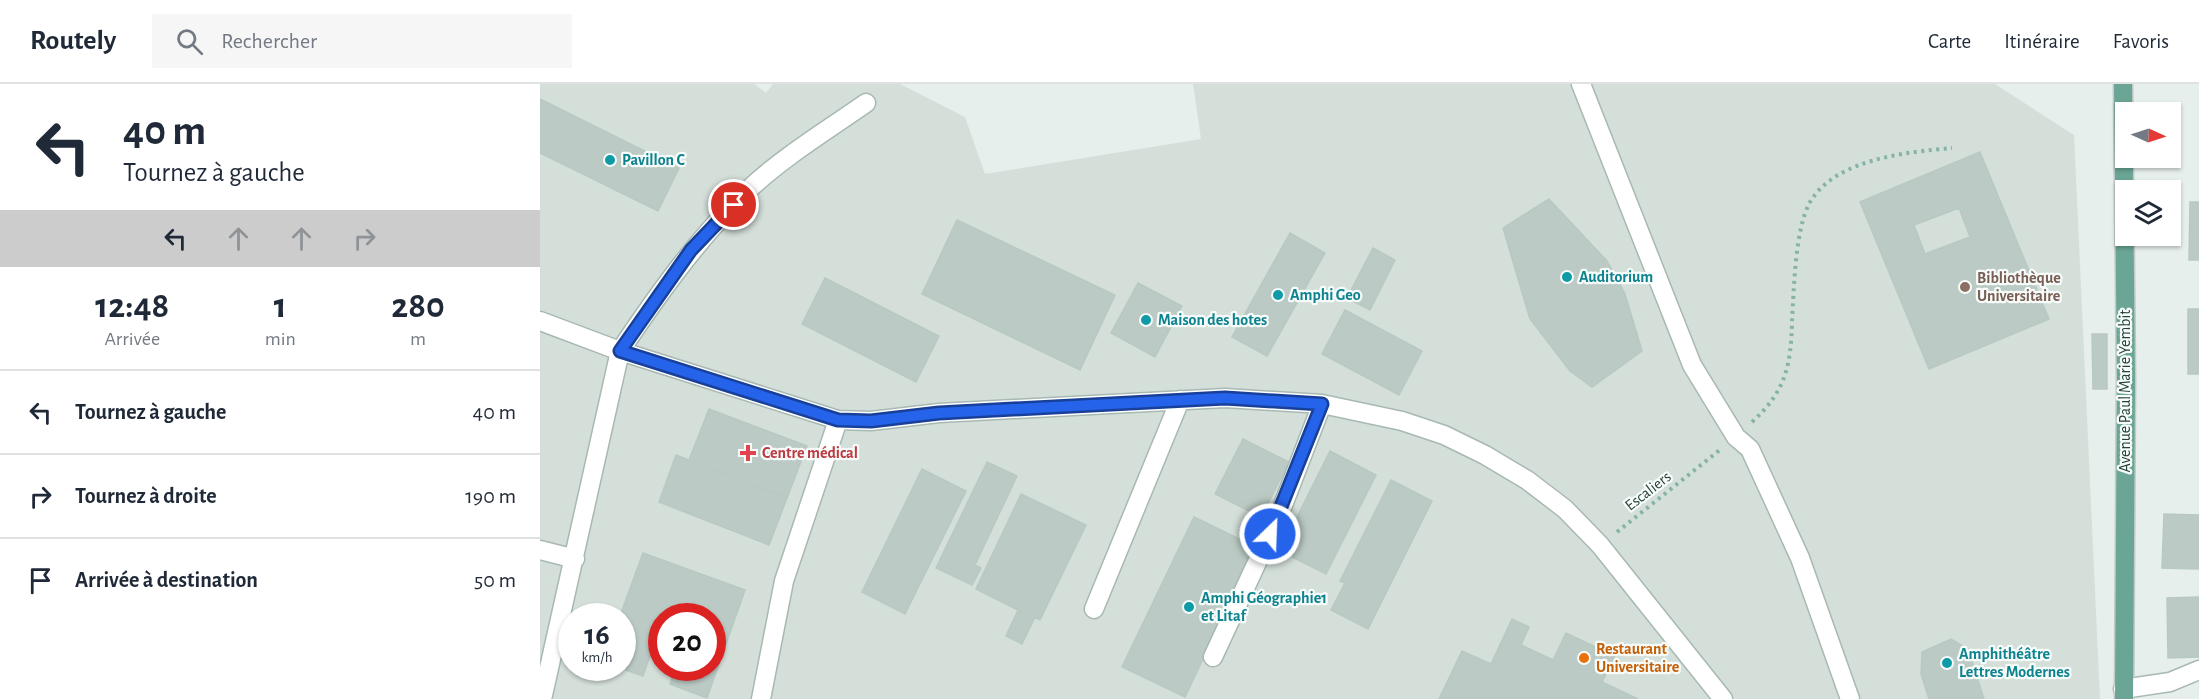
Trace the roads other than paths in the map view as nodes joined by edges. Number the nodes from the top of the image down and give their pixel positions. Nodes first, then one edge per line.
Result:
1 (1581, 84) edge
2 (2123, 84) edge
3 (866, 103) dead end
4 (540, 321) edge
5 (620, 351) junction
6 (1180, 400) junction
7 (1322, 404) junction
8 (838, 420) junction
9 (540, 550) edge
10 (574, 559) junction
11 (1094, 609) dead end
12 (1214, 657) dead end
13 (2199, 670) edge
14 (2123, 694) edge
15 (545, 698) edge
16 (761, 699) edge
17 (1723, 699) edge
18 (1850, 699) edge

1 - 18 lane
2 - 14 main road, Avenue Paul Marie Yembit
3 - 5 lane
4 - 5 lane
5 - 8 lane
5 - 10 lane
6 - 7 lane
6 - 8 lane
6 - 11 lane
7 - 12 lane
7 - 17 lane
8 - 16 lane
9 - 10 lane
10 - 15 lane
13 - 14 lane

